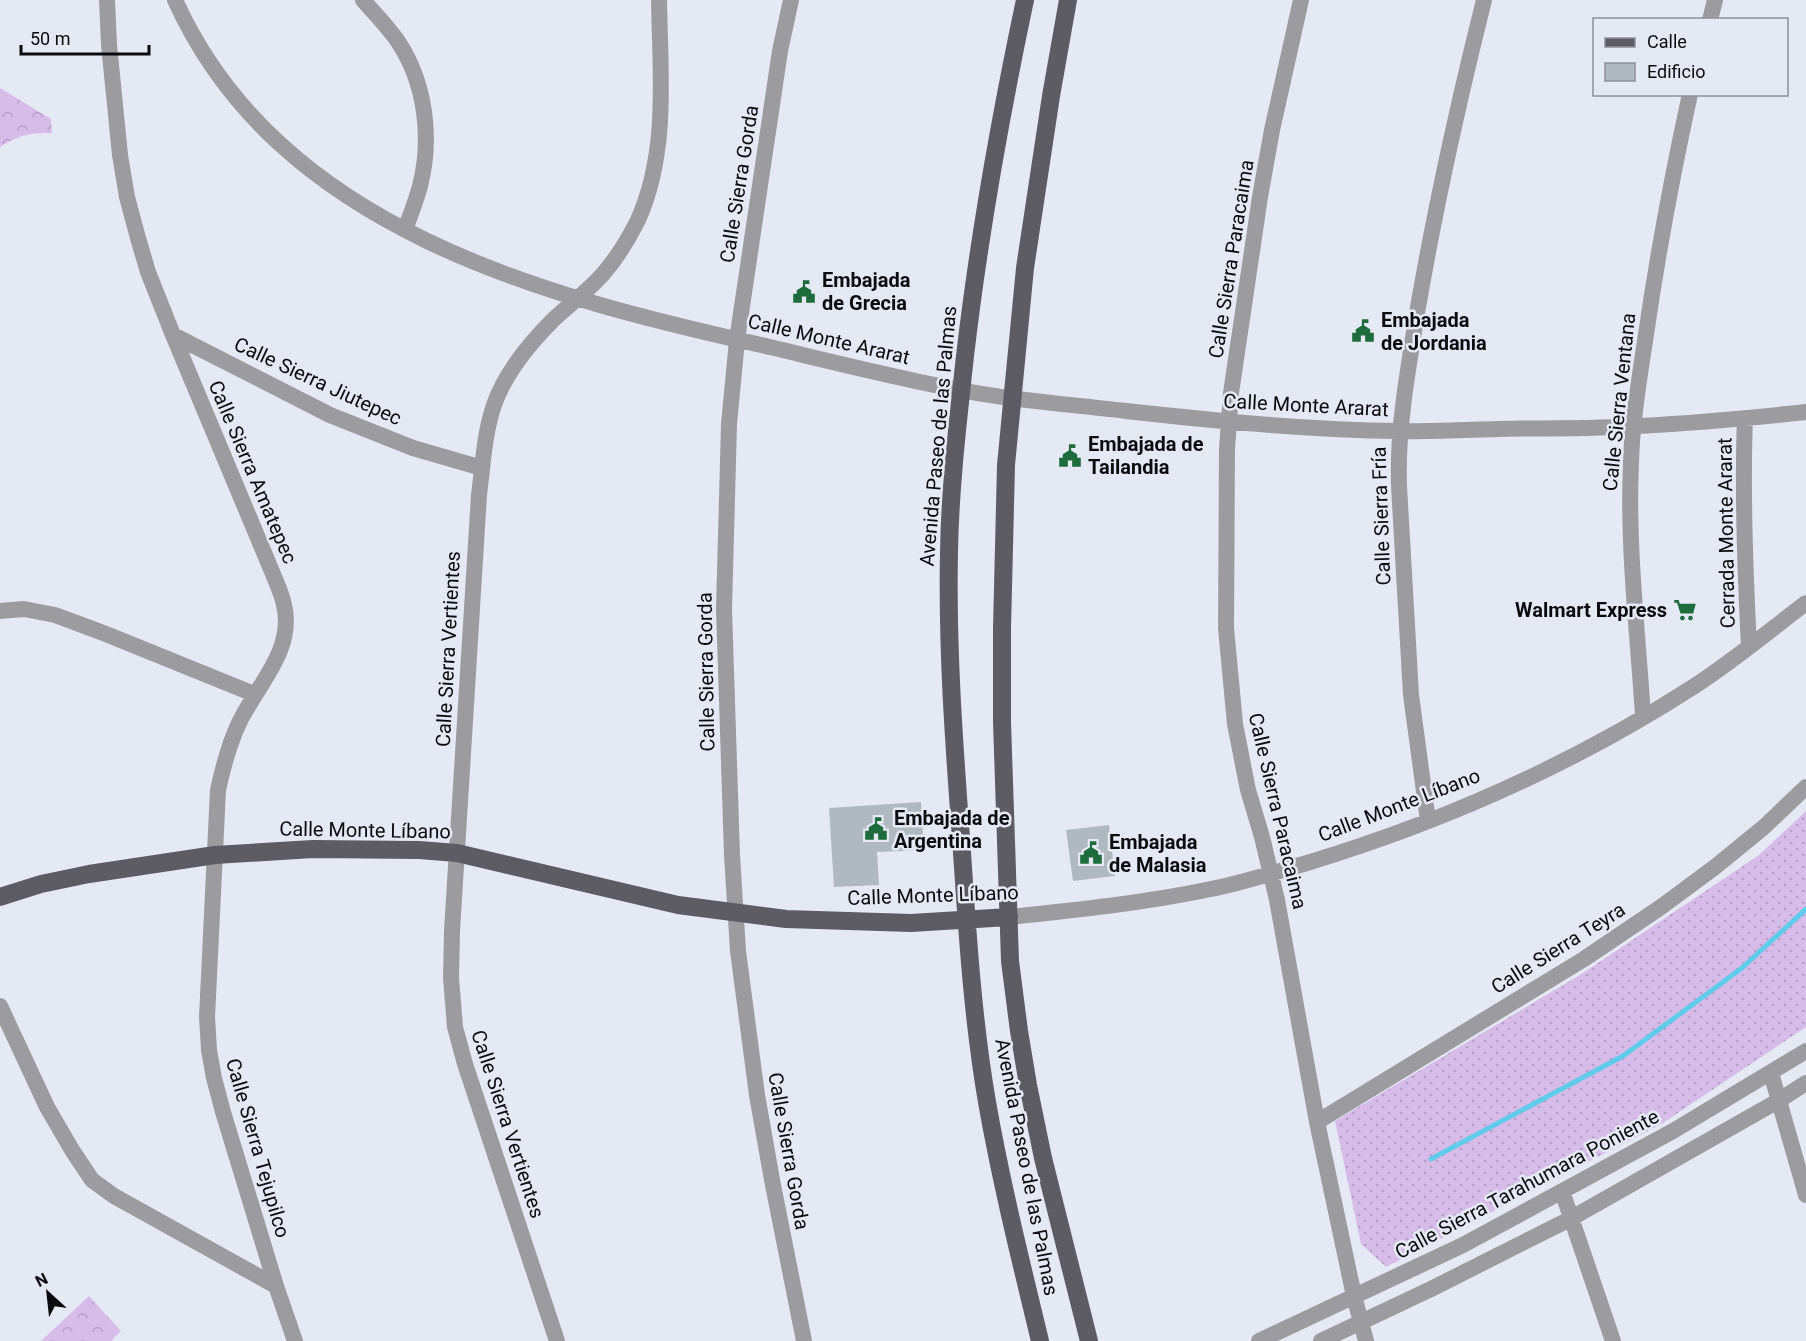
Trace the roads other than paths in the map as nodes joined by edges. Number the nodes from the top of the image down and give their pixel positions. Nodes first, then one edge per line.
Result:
1 (106, 0) edge
2 (175, 0) edge
3 (363, 0) edge
4 (659, 0) edge
5 (791, 0) edge
6 (1025, 0) edge
7 (1068, 0) edge
8 (1301, 0) edge
9 (1484, 0) edge
10 (1715, 0) edge
11 (1710, 18) edge
12 (1690, 96) edge
13 (405, 230) junction
14 (578, 299) junction
15 (173, 335) junction
16 (737, 340) junction
17 (961, 390) junction
18 (1013, 398) junction
19 (1806, 412) edge
20 (1745, 418) junction
21 (1228, 422) junction
22 (1634, 427) junction
23 (1400, 431) junction
24 (482, 468) junction
25 (1806, 603) edge
26 (0, 610) edge
27 (1749, 646) junction
28 (255, 694) junction
29 (1643, 717) junction
30 (1806, 788) edge
31 (1428, 821) junction
32 (458, 853) junction
33 (215, 855) junction
34 (1270, 873) junction
35 (0, 897) edge
36 (735, 913) junction
37 (1009, 917) junction
38 (966, 920) junction
39 (0, 1006) edge
40 (1806, 1051) edge
41 (1771, 1073) junction
42 (1806, 1083) edge
43 (1778, 1101) junction
44 (1317, 1122) junction
45 (1562, 1191) junction
46 (1806, 1195) edge
47 (1570, 1219) junction
48 (276, 1286) junction
49 (1354, 1296) junction
50 (1360, 1322) junction
51 (295, 1341) edge
52 (556, 1341) edge
53 (804, 1341) edge
54 (1040, 1341) edge
55 (1089, 1341) edge
56 (1259, 1341) edge
57 (1321, 1341) edge
58 (1366, 1341) edge
59 (1613, 1341) edge

1 - 15 street, Calle Sierra Amatepec
2 - 13 street, Calle Monte Ararat
3 - 13 street
4 - 14 street, Calle Sierra Vertientes
5 - 16 street, Calle Sierra Gorda
6 - 17 main road, Avenida Paseo de las Palmas
7 - 18 main road, Avenida Paseo de las Palmas
8 - 21 street, Calle Sierra Paracaima
9 - 23 street, Calle Sierra Fría
10 - 11 street
12 - 22 street, Calle Sierra Ventana
13 - 14 street, Calle Monte Ararat
14 - 16 street, Calle Monte Ararat
14 - 24 street, Calle Sierra Vertientes
15 - 24 street, Calle Sierra Jiutepec
15 - 28 street, Calle Sierra Amatepec
16 - 17 street, Calle Monte Ararat
16 - 36 street, Calle Sierra Gorda
17 - 18 street, Calle Monte Ararat
17 - 38 main road, Avenida Paseo de las Palmas
18 - 21 street, Calle Monte Ararat
18 - 37 main road, Avenida Paseo de las Palmas
19 - 20 street, Calle Monte Ararat
20 - 22 street, Calle Monte Ararat
20 - 27 street, Cerrada Monte Ararat
21 - 23 street, Calle Monte Ararat
21 - 34 street, Calle Sierra Paracaima
22 - 23 street, Calle Monte Ararat
22 - 29 street, Calle Sierra Ventana
23 - 31 street, Calle Sierra Fría
24 - 32 street, Calle Sierra Vertientes
25 - 27 street, Calle Monte Líbano
26 - 28 street
27 - 29 street, Calle Monte Líbano
28 - 33 street, Calle Sierra Amatepec
29 - 31 street, Calle Monte Líbano
30 - 44 street, Calle Sierra Teyra
31 - 34 street, Calle Monte Líbano
32 - 33 main road, Calle Monte Líbano
32 - 36 main road, Calle Monte Líbano
32 - 52 street, Calle Sierra Vertientes
33 - 35 main road, Calle Monte Líbano
33 - 48 street, Calle Sierra Tejupilco
34 - 37 street, Calle Monte Líbano
34 - 44 street, Calle Sierra Paracaima
36 - 38 main road, Calle Monte Líbano
36 - 53 street, Calle Sierra Gorda
37 - 38 main road, Calle Monte Líbano
37 - 55 main road, Avenida Paseo de las Palmas
38 - 54 main road, Avenida Paseo de las Palmas
39 - 48 street
40 - 41 street, Calle Sierra Tarahumara Poniente
41 - 43 street
41 - 45 street, Calle Sierra Tarahumara Poniente
42 - 43 street
43 - 46 street
43 - 47 street
44 - 49 street, Calle Sierra Paracaima
45 - 47 street
45 - 49 street, Calle Sierra Tarahumara Poniente
47 - 50 street
47 - 59 street
48 - 51 street, Calle Sierra Tejupilco
49 - 50 street, Calle Sierra Paracaima
49 - 56 street, Calle Sierra Tarahumara Poniente
50 - 57 street
50 - 58 street, Calle Sierra Paracaima

